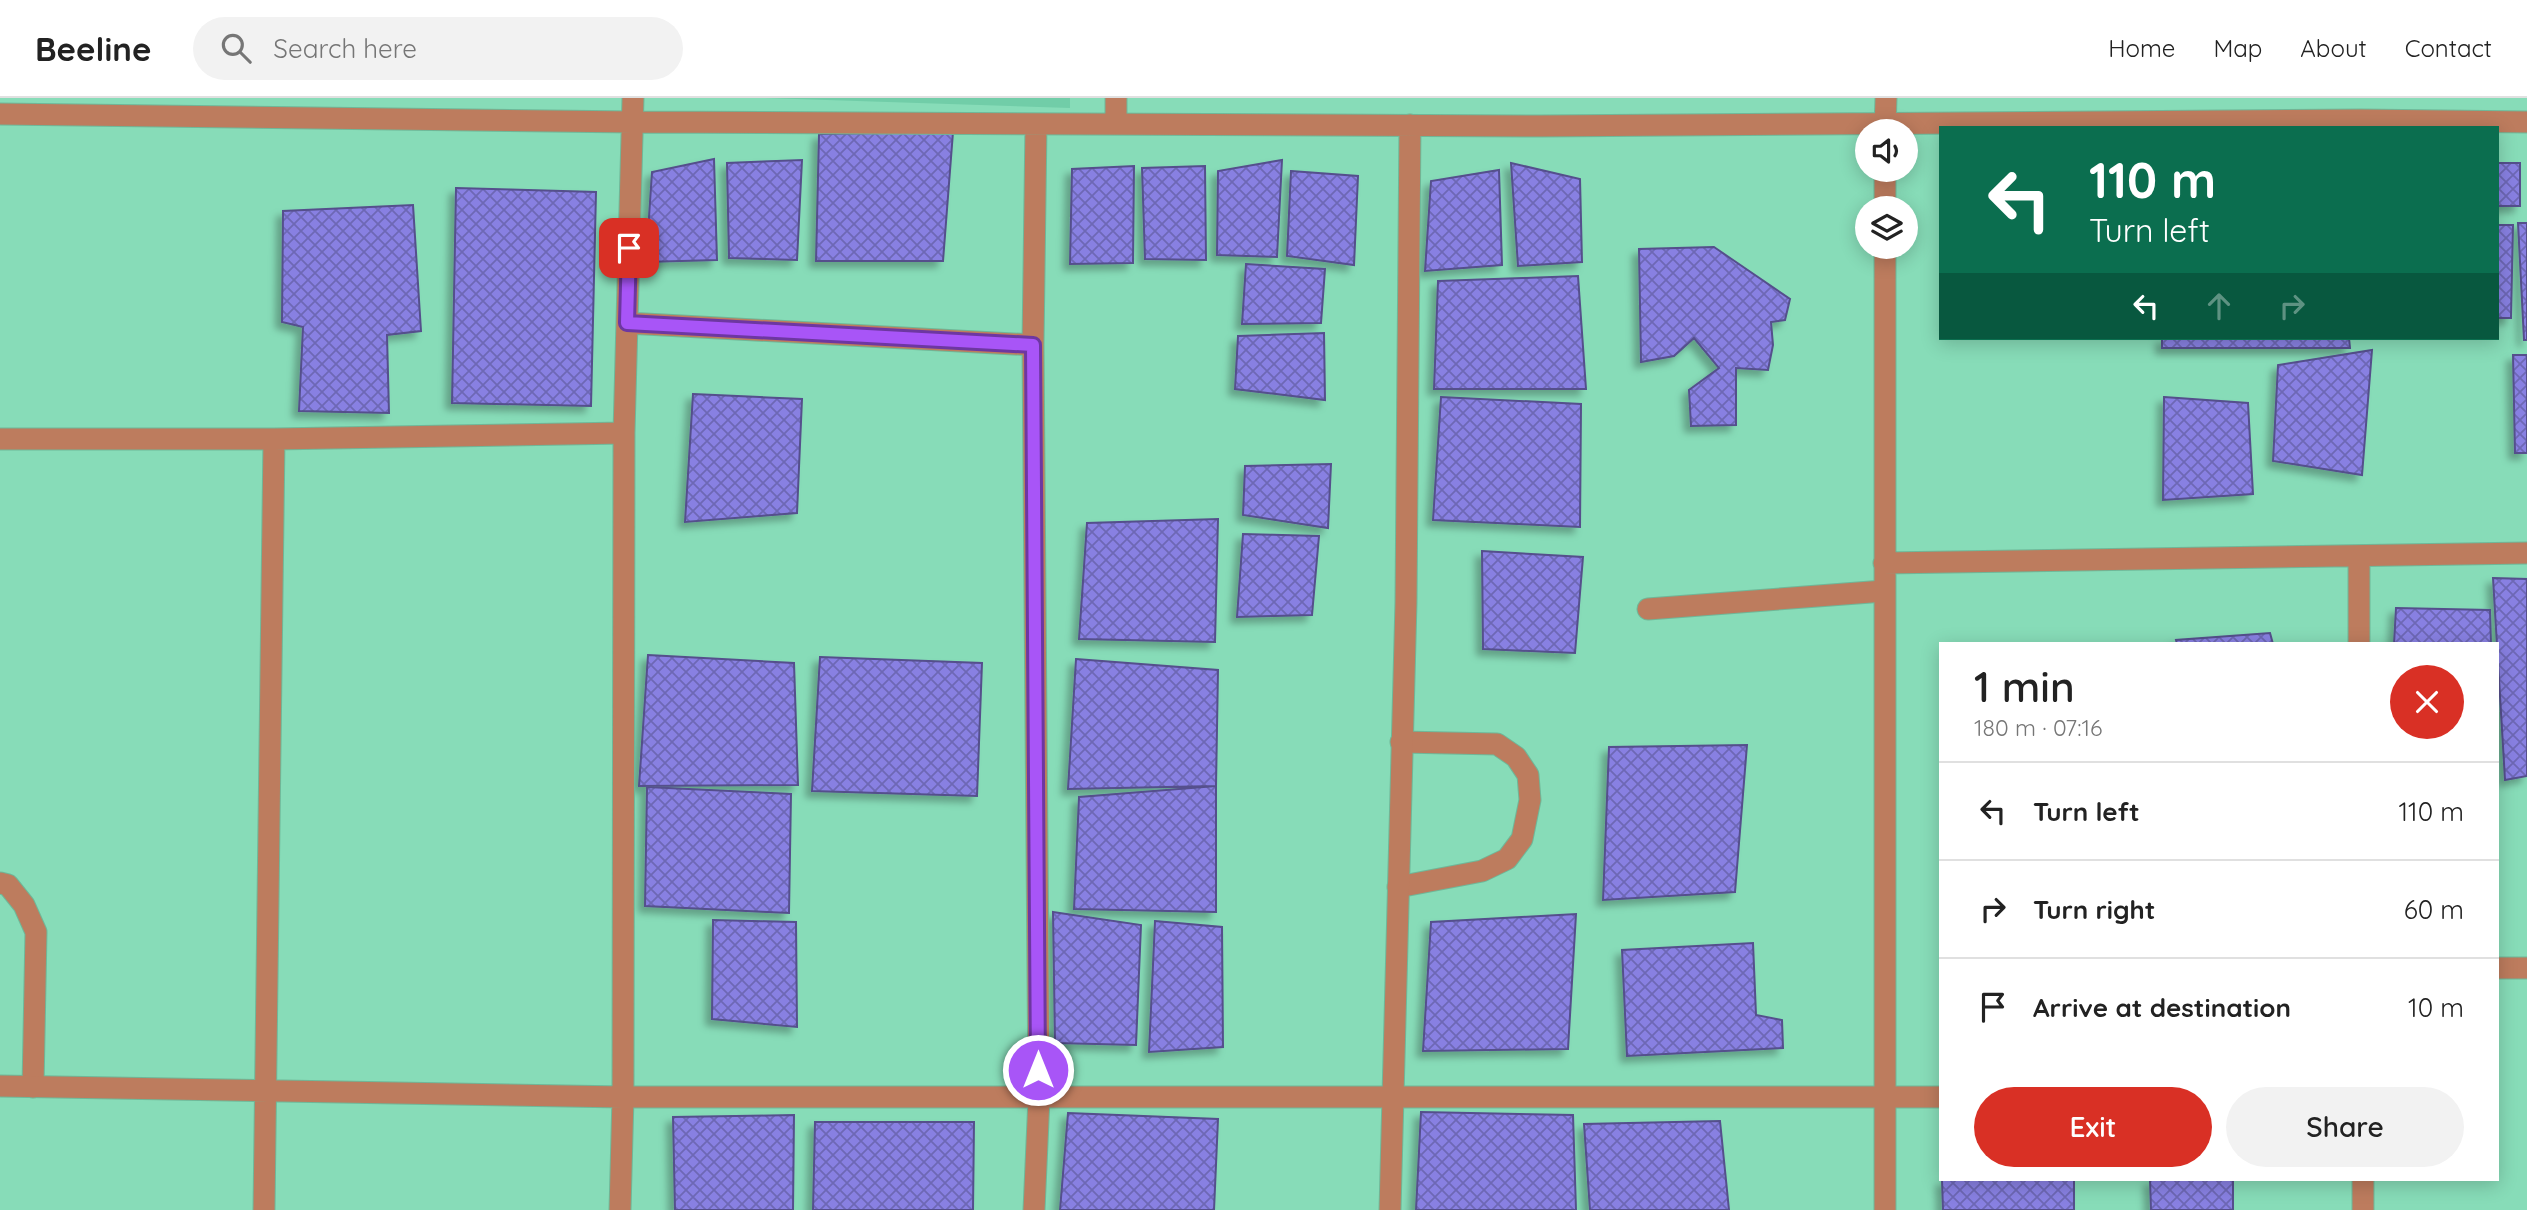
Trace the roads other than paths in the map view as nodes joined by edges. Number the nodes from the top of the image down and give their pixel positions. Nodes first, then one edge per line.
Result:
1 (633, 98) edge
2 (1116, 98) edge
3 (1886, 98) edge
4 (0, 114) edge
5 (1885, 119) edge
6 (633, 122) junction
7 (2527, 122) edge
8 (1116, 123) junction
9 (1036, 124) junction
10 (1410, 125) junction
11 (2004, 126) edge
12 (1918, 127) edge
13 (1939, 127) edge
14 (1855, 128) edge
15 (1885, 259) edge
16 (627, 323) junction
17 (1033, 345) junction
18 (624, 433) junction
19 (0, 439) edge
20 (274, 439) junction
21 (2527, 553) edge
22 (2359, 556) junction
23 (1884, 563) junction
24 (1884, 591) junction
25 (1648, 609) dead end
26 (2359, 642) edge
27 (1401, 741) junction
28 (0, 883) edge
29 (1398, 887) junction
30 (2499, 968) edge
31 (2527, 968) edge
32 (0, 1086) edge
33 (33, 1087) junction
34 (265, 1092) junction
35 (1392, 1095) junction
36 (623, 1097) junction
37 (1884, 1097) junction
38 (1939, 1097) edge
39 (1039, 1098) junction
40 (2362, 1181) edge
41 (264, 1210) edge
42 (620, 1210) edge
43 (1034, 1210) edge
44 (1390, 1210) edge
45 (1885, 1210) edge
46 (2363, 1210) edge

1 - 6 street
2 - 8 street
3 - 5 street
4 - 6 street
6 - 9 street
6 - 16 street
7 - 11 street
8 - 9 street
8 - 10 street
9 - 17 street
10 - 14 street
10 - 27 street
12 - 13 street
15 - 23 street
16 - 17 street
16 - 18 street
17 - 39 street
18 - 20 street
18 - 36 street
19 - 20 street
20 - 34 street
21 - 22 street
22 - 23 street
22 - 26 street
23 - 24 street
24 - 25 street
24 - 37 street
27 - 29 street
27 - 29 street
28 - 33 street
29 - 35 street
30 - 31 street
32 - 33 street
33 - 34 street
34 - 36 street
34 - 41 street
35 - 37 street
35 - 39 street
35 - 44 street
36 - 39 street
36 - 42 street
37 - 38 street
37 - 45 street
39 - 43 street
40 - 46 street

